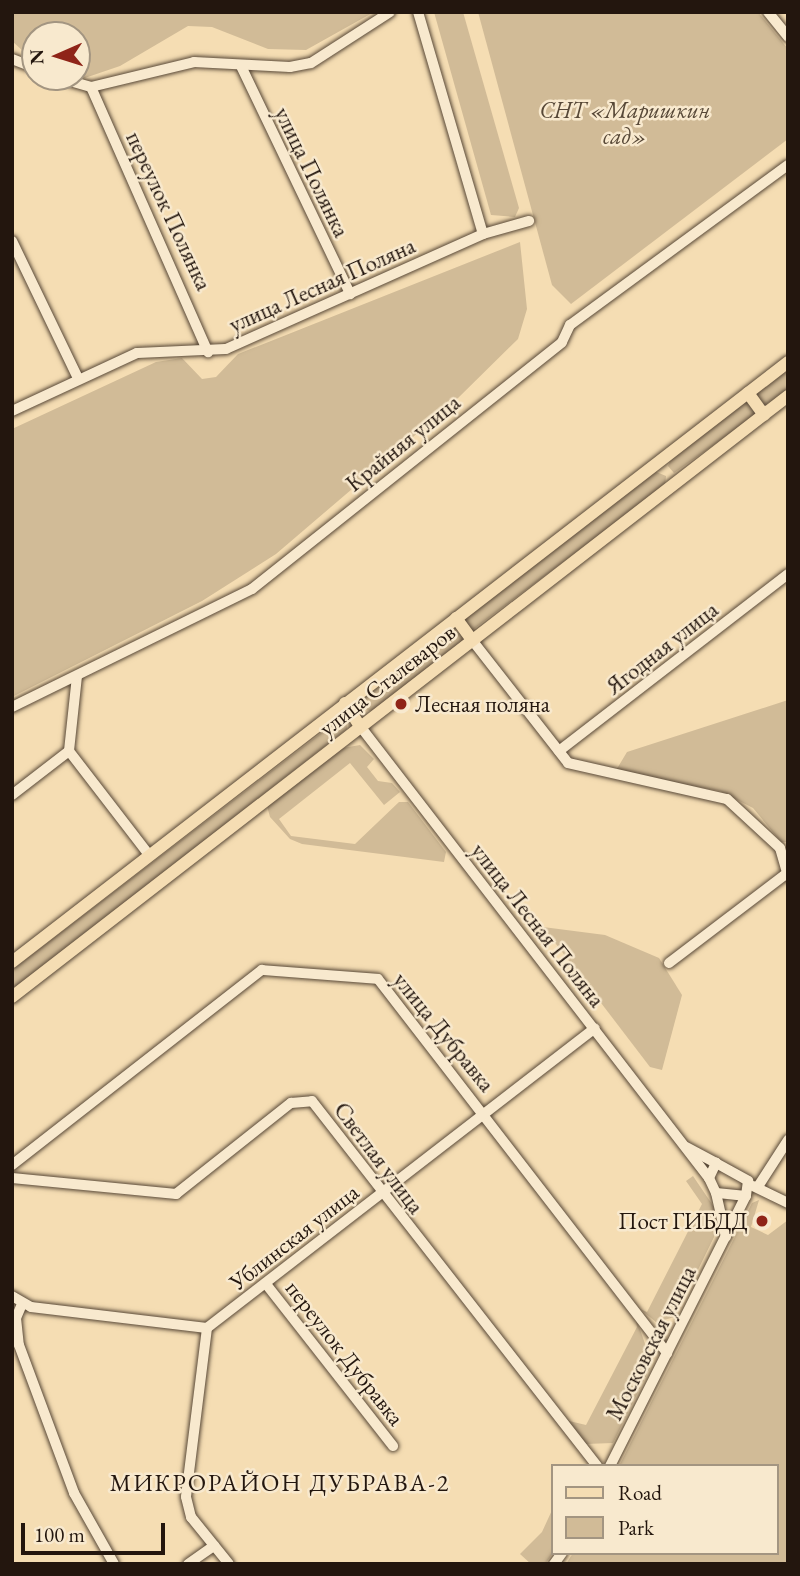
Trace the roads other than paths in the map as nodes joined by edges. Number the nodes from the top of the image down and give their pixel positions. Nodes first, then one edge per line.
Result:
1 (390, 12) edge
2 (418, 12) edge
3 (768, 12) edge
4 (788, 37) edge
5 (241, 66) junction
6 (92, 88) joint
7 (788, 166) edge
8 (529, 221) dead end
9 (483, 234) junction
10 (12, 241) edge
11 (350, 294) junction
12 (208, 352) junction
13 (788, 362) edge
14 (78, 378) junction
15 (748, 393) junction
16 (788, 396) edge
17 (12, 411) edge
18 (764, 415) junction
19 (788, 574) edge
20 (456, 618) junction
21 (472, 640) junction
22 (77, 676) junction
23 (345, 703) junction
24 (12, 707) edge
25 (360, 726) junction
26 (69, 751) junction
27 (559, 751) junction
28 (12, 795) edge
29 (149, 855) junction
30 (785, 856) edge
31 (787, 875) edge
32 (12, 962) edge
33 (669, 963) dead end
34 (12, 997) edge
35 (596, 1028) junction
36 (486, 1113) junction
37 (788, 1140) edge
38 (686, 1147) junction
39 (716, 1163) junction
40 (12, 1165) edge
41 (12, 1178) edge
42 (709, 1178) junction
43 (751, 1189) junction
44 (716, 1193) junction
45 (381, 1195) junction
46 (788, 1203) edge
47 (726, 1238) junction
48 (266, 1284) junction
49 (12, 1296) edge
50 (22, 1304) junction
51 (207, 1328) junction
52 (667, 1353) junction
53 (393, 1446) dead end
54 (595, 1464) edge
55 (611, 1464) edge
56 (214, 1546) junction
57 (114, 1564) edge
58 (188, 1564) edge
59 (229, 1564) edge

1 - 5 street
2 - 9 street
3 - 4 street
5 - 6 street
5 - 11 street, улица Полянка
6 - 12 street, переулок Полянка
7 - 22 street, Крайняя улица
8 - 9 street, улица Лесная Поляна
9 - 11 street, улица Лесная Поляна
10 - 14 street
11 - 12 street, улица Лесная Поляна
12 - 14 street, улица Лесная Поляна
13 - 15 main road, улица Сталеваров
14 - 17 street, улица Лесная Поляна
15 - 18 main road
15 - 20 main road, улица Сталеваров
16 - 18 main road, улица Сталеваров
18 - 21 main road, улица Сталеваров
19 - 27 street, Ягодная улица
20 - 21 main road
20 - 23 main road, улица Сталеваров
21 - 25 main road, улица Сталеваров
21 - 27 street
22 - 24 street, Крайняя улица
22 - 26 street
23 - 25 main road
23 - 29 main road, улица Сталеваров
25 - 34 main road, улица Сталеваров
25 - 35 street, улица Лесная Поляна
26 - 28 street
26 - 29 street
27 - 30 street
29 - 32 main road, улица Сталеваров
30 - 31 street
31 - 33 street
35 - 36 street, Ублинская улица
35 - 38 street, улица Лесная Поляна
36 - 40 street, улица Дубравка
36 - 45 street, Ублинская улица
36 - 52 street, улица Дубравка
37 - 43 street, Московская улица
38 - 39 street, улица Лесная Поляна
38 - 42 street, улица Лесная Поляна
39 - 42 street
39 - 43 street, улица Лесная Поляна
41 - 45 street, Светлая улица
42 - 44 street, улица Лесная Поляна
43 - 44 street
43 - 46 street, улица Лесная Поляна
43 - 47 street, Московская улица
44 - 47 street
45 - 48 street, Ублинская улица
45 - 54 street, Светлая улица
47 - 52 street, Московская улица
48 - 51 street, Ублинская улица
48 - 53 street, переулок Дубравка
49 - 50 street
50 - 51 street
50 - 57 street
51 - 56 street
52 - 55 street, Московская улица
56 - 58 street
56 - 59 street

